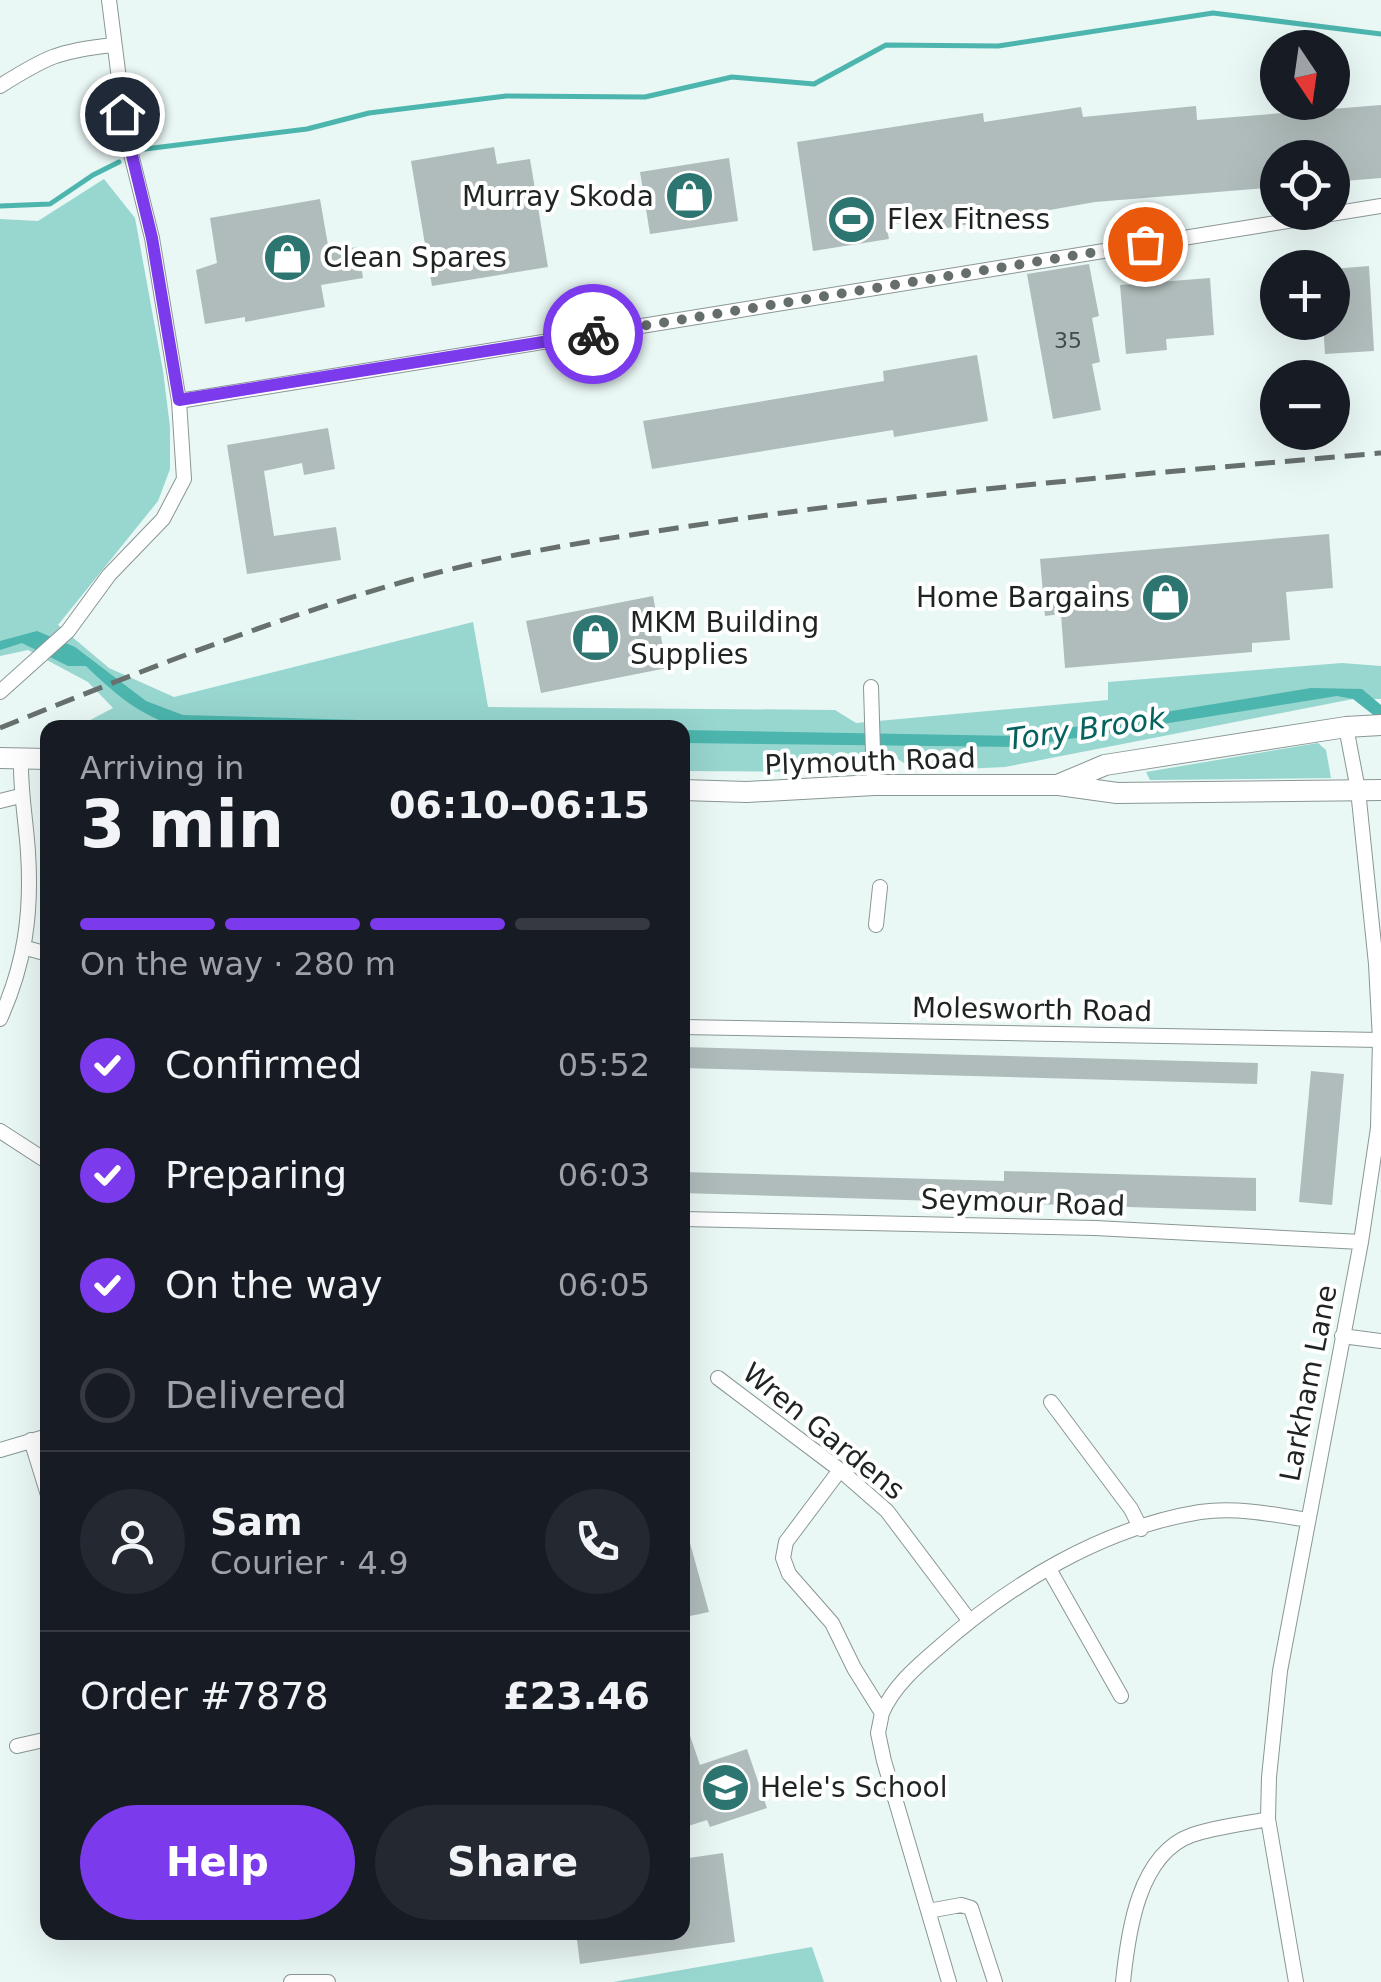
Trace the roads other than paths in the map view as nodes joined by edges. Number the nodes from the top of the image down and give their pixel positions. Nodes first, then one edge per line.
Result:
1 (109, 0) edge
2 (112, 45) junction
3 (0, 86) edge
4 (1381, 206) edge
5 (179, 400) junction
6 (871, 687) dead end
7 (0, 692) edge
8 (1379, 725) edge
9 (1346, 726) junction
10 (10, 758) edge
11 (40, 759) edge
12 (874, 785) junction
13 (1059, 785) junction
14 (690, 790) edge
15 (1358, 790) junction
16 (1381, 790) edge
17 (20, 796) junction
18 (0, 801) edge
19 (880, 887) dead end
20 (876, 925) dead end
21 (26, 948) junction
22 (40, 952) edge
23 (1378, 964) edge
24 (0, 1020) edge
25 (690, 1027) edge
26 (1380, 1040) edge
27 (0, 1131) edge
28 (40, 1157) edge
29 (690, 1219) edge
30 (1361, 1242) junction
31 (1342, 1336) junction
32 (1381, 1341) edge
33 (718, 1378) dead end
34 (1051, 1402) dead end
35 (40, 1438) edge
36 (31, 1440) junction
37 (0, 1450) edge
38 (40, 1469) edge
39 (840, 1470) junction
40 (1308, 1520) junction
41 (1141, 1529) junction
42 (1049, 1568) junction
43 (970, 1620) junction
44 (1122, 1696) dead end
45 (882, 1713) junction
46 (40, 1740) edge
47 (18, 1746) dead end
48 (1268, 1819) junction
49 (928, 1911) junction
50 (291, 1982) edge
51 (328, 1982) edge
52 (949, 1982) edge
53 (995, 1982) edge
54 (1122, 1982) edge
55 (1296, 1982) edge

1 - 2 street
2 - 3 street
2 - 5 street
4 - 5 street
5 - 7 street
6 - 12 street
8 - 9 main road, Plymouth Road
9 - 13 main road, Plymouth Road
9 - 15 street, Larkham Lane
10 - 11 main road
10 - 17 street
12 - 13 main road, Plymouth Road
12 - 14 main road, Plymouth Road
13 - 15 main road, Plymouth Road
15 - 16 main road, Plymouth Road
15 - 23 street, Larkham Lane
17 - 18 street
17 - 21 street
19 - 20 street
21 - 22 street
21 - 24 street
23 - 26 street, Larkham Lane
25 - 26 street, Molesworth Road
26 - 30 street, Larkham Lane
27 - 28 street
29 - 30 street, Seymour Road
30 - 31 street, Larkham Lane
31 - 32 street
31 - 40 street, Larkham Lane
33 - 39 street, Wren Gardens
34 - 41 street
35 - 36 street
36 - 37 street
36 - 38 street
39 - 43 street, Wren Gardens
39 - 45 street
40 - 41 street
40 - 48 street, Larkham Lane
41 - 42 street
42 - 43 street
42 - 44 street
43 - 45 street
45 - 49 street
46 - 47 street
48 - 54 street
48 - 55 street, Larkham Lane
49 - 52 street
49 - 53 street
50 - 51 street

